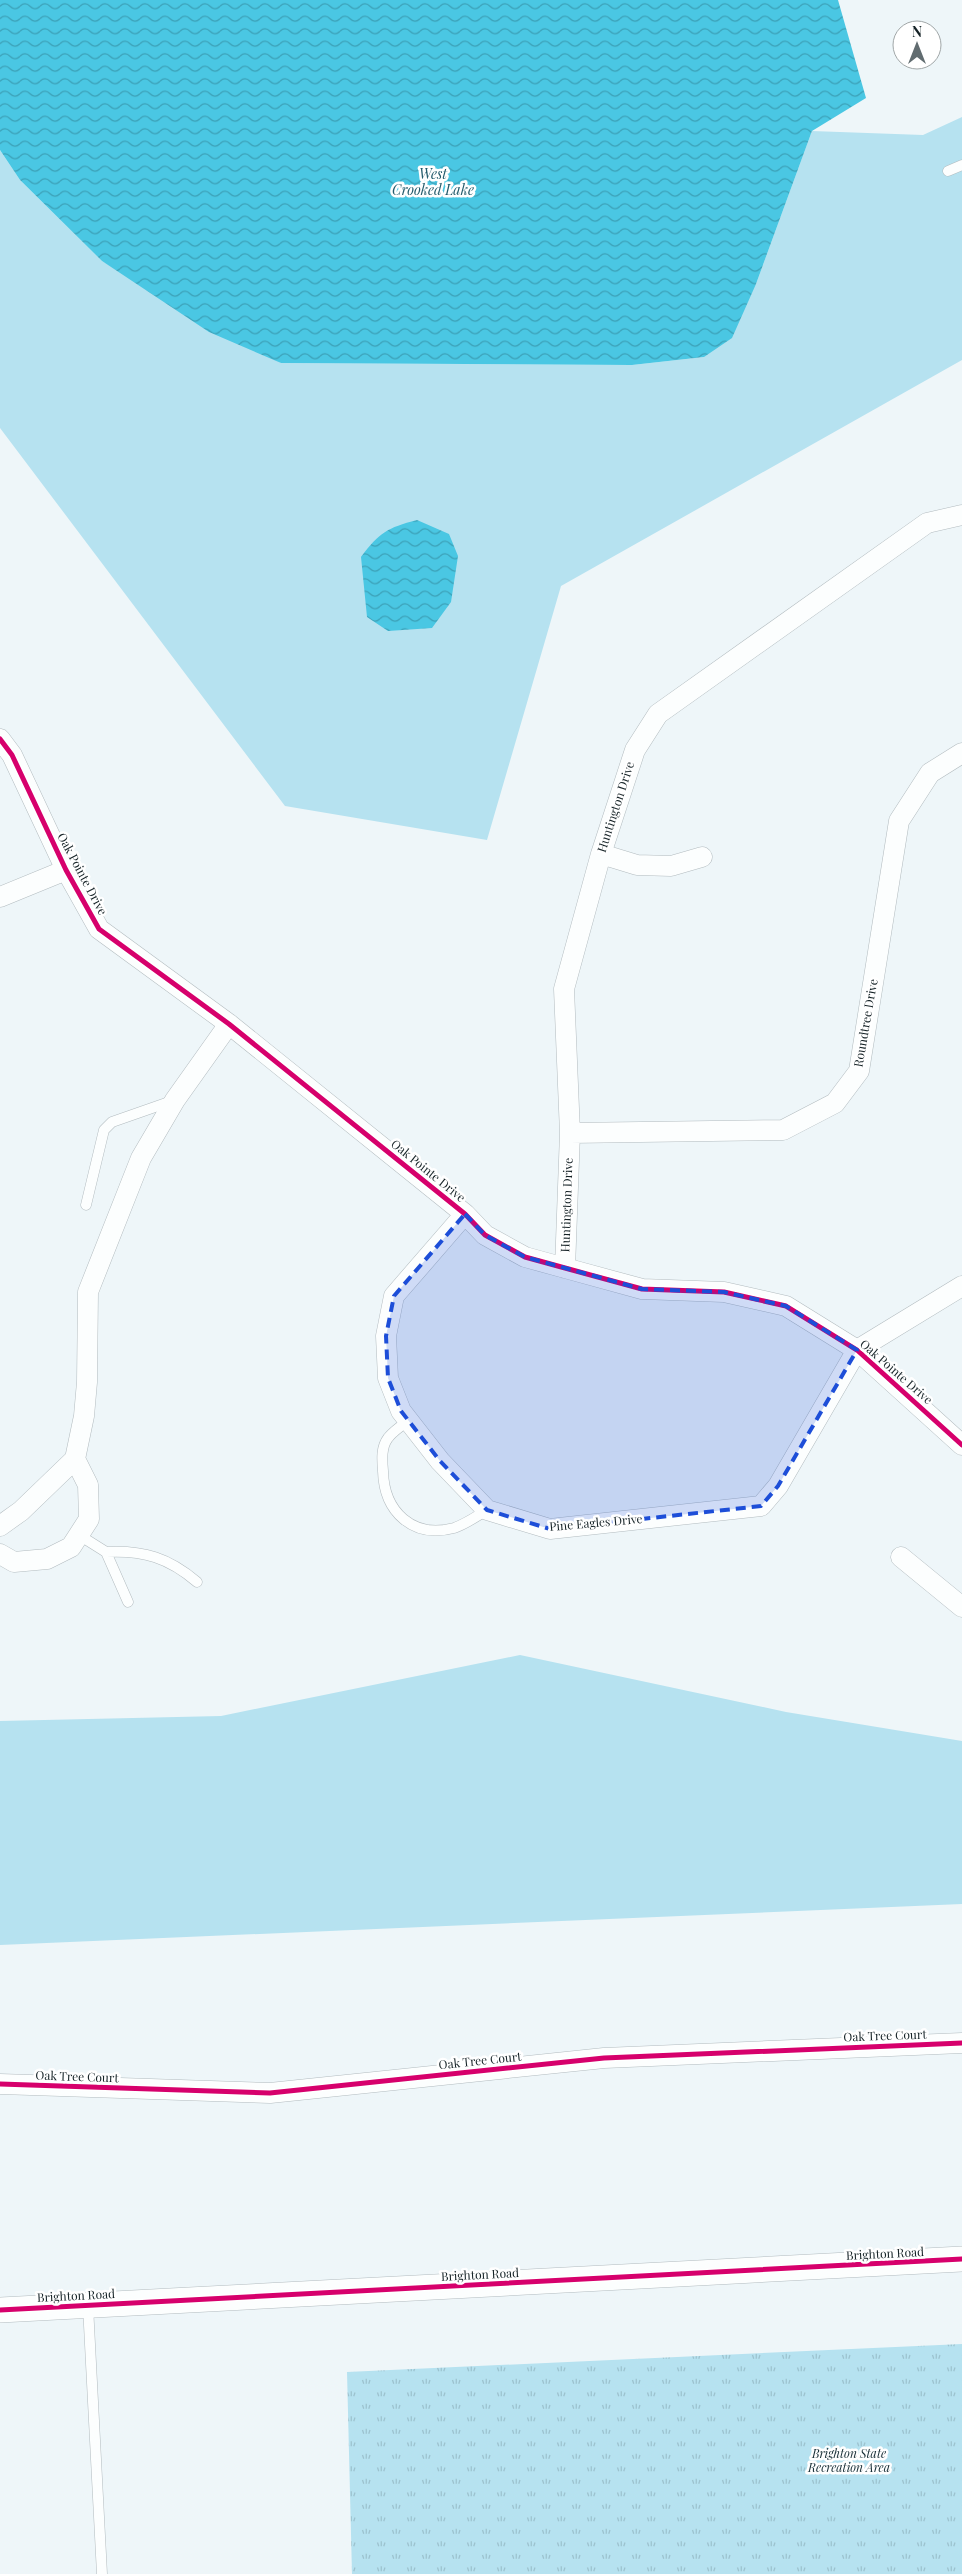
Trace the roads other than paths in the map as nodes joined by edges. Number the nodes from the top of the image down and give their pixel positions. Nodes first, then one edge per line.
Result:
1 (962, 165) edge
2 (948, 171) dead end
3 (962, 515) edge
4 (0, 739) edge
5 (962, 753) edge
6 (601, 854) junction
7 (702, 857) dead end
8 (66, 870) junction
9 (0, 898) edge
10 (229, 1024) junction
11 (175, 1100) junction
12 (570, 1133) junction
13 (86, 1205) dead end
14 (465, 1214) junction
15 (565, 1268) junction
16 (962, 1286) edge
17 (858, 1350) junction
18 (408, 1420) junction
19 (962, 1445) edge
20 (75, 1459) junction
21 (488, 1510) junction
22 (0, 1526) edge
23 (79, 1535) junction
24 (106, 1552) junction
25 (0, 1554) edge
26 (901, 1557) dead end
27 (197, 1582) dead end
28 (128, 1602) dead end
29 (962, 1607) edge
30 (962, 2043) edge
31 (0, 2084) edge
32 (962, 2260) edge
33 (88, 2306) junction
34 (0, 2310) edge
35 (102, 2574) edge

1 - 2 lane
3 - 6 street, Huntington Drive
4 - 8 street, Oak Pointe Drive
5 - 12 street, Roundtree Drive
6 - 7 street
6 - 12 street, Huntington Drive
8 - 9 street
8 - 10 street, Oak Pointe Drive
10 - 11 street
10 - 14 street, Oak Pointe Drive
11 - 13 lane
11 - 20 street
12 - 15 street, Huntington Drive
14 - 15 street, Oak Pointe Drive
14 - 18 street, Pine Eagles Drive
15 - 17 street, Oak Pointe Drive
16 - 17 street
17 - 19 street, Oak Pointe Drive
17 - 21 street, Pine Eagles Drive
18 - 21 street, Pine Eagles Drive
18 - 21 lane
20 - 22 street
20 - 23 street
23 - 24 lane
23 - 25 street
24 - 27 lane
24 - 28 lane
26 - 29 street
30 - 31 street, Oak Tree Court
32 - 33 street, Brighton Road
33 - 34 street, Brighton Road
33 - 35 lane

